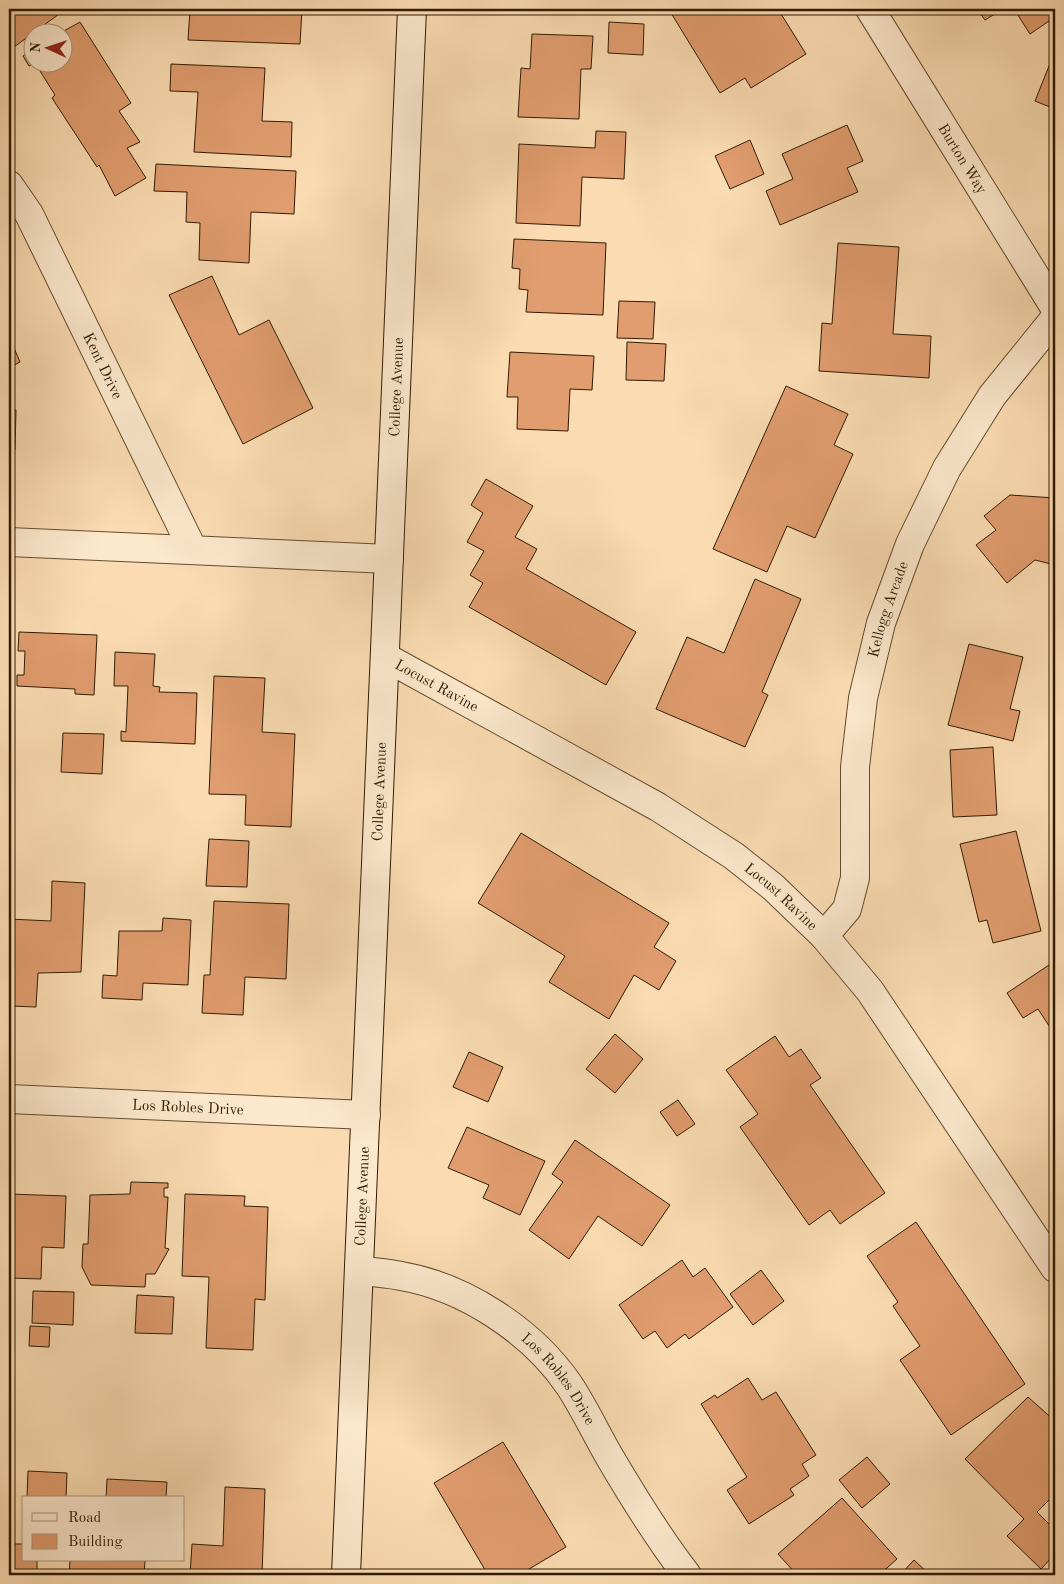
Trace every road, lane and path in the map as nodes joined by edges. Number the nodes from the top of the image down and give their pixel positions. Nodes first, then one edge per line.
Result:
1 (412, 9) edge
2 (870, 9) edge
3 (9, 185) edge
4 (1055, 308) edge
5 (1055, 318) edge
6 (9, 542) edge
7 (193, 550) junction
8 (389, 559) junction
9 (385, 657) junction
10 (824, 936) junction
11 (9, 1099) edge
12 (366, 1115) junction
13 (1055, 1268) edge
14 (360, 1271) junction
15 (346, 1575) edge
16 (686, 1575) edge

1 - 8 street, College Avenue
2 - 4 street, Burton Way
3 - 7 street, Kent Drive
5 - 10 street, Kellogg Arcade
6 - 7 street
7 - 8 street
8 - 9 street, College Avenue
9 - 10 street, Locust Ravine
9 - 12 street, College Avenue
10 - 13 street, Locust Ravine
11 - 12 street, Los Robles Drive
12 - 14 street, College Avenue
14 - 15 street, College Avenue
14 - 16 street, Los Robles Drive

